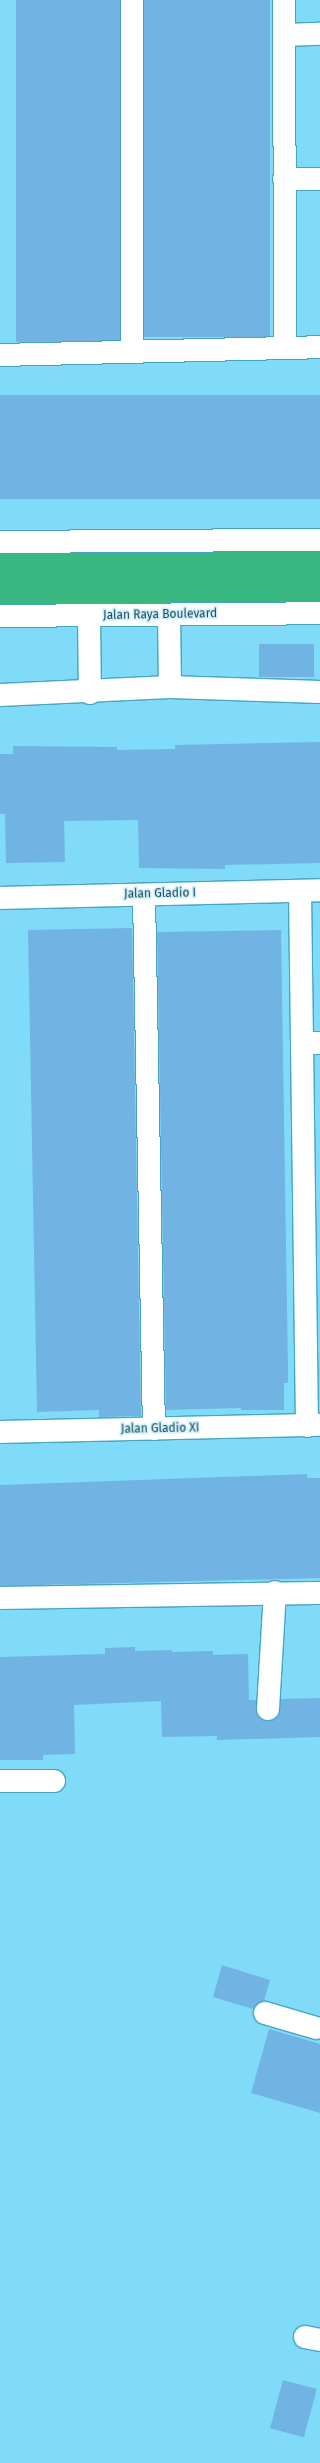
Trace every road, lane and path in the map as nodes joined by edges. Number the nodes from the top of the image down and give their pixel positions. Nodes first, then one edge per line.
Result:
1 (132, 0) edge
2 (284, 0) edge
3 (320, 34) edge
4 (284, 35) junction
5 (284, 179) junction
6 (320, 179) edge
7 (320, 347) edge
8 (285, 348) junction
9 (132, 352) junction
10 (0, 355) edge
11 (320, 540) edge
12 (0, 542) edge
13 (320, 613) edge
14 (169, 615) junction
15 (0, 616) edge
16 (89, 616) junction
17 (170, 687) junction
18 (90, 692) junction
19 (320, 692) edge
20 (0, 695) edge
21 (310, 891) edge
22 (144, 895) junction
23 (0, 898) edge
24 (311, 1043) edge
25 (313, 1273) edge
26 (313, 1425) edge
27 (154, 1429) junction
28 (0, 1432) edge
29 (275, 1592) junction
30 (320, 1593) edge
31 (0, 1598) edge
32 (268, 1709) dead end
33 (0, 1781) edge
34 (54, 1781) dead end
35 (265, 2013) dead end
36 (319, 2025) edge

1 - 9 street
2 - 4 street
3 - 4 street
4 - 5 street
5 - 6 street
5 - 8 street
7 - 8 street
8 - 9 street
9 - 10 street
11 - 12 street
13 - 14 street, Jalan Raya Boulevard
14 - 16 street, Jalan Raya Boulevard
14 - 17 street
15 - 16 street, Jalan Raya Boulevard
16 - 18 street
17 - 18 street
17 - 19 street
18 - 20 street
21 - 22 street, Jalan Gladio I
21 - 24 street
22 - 23 street, Jalan Gladio I
22 - 27 street
24 - 25 street
25 - 26 street
26 - 27 street, Jalan Gladio XI
27 - 28 street, Jalan Gladio XI
29 - 30 street
29 - 31 street
29 - 32 street
33 - 34 street
35 - 36 street

